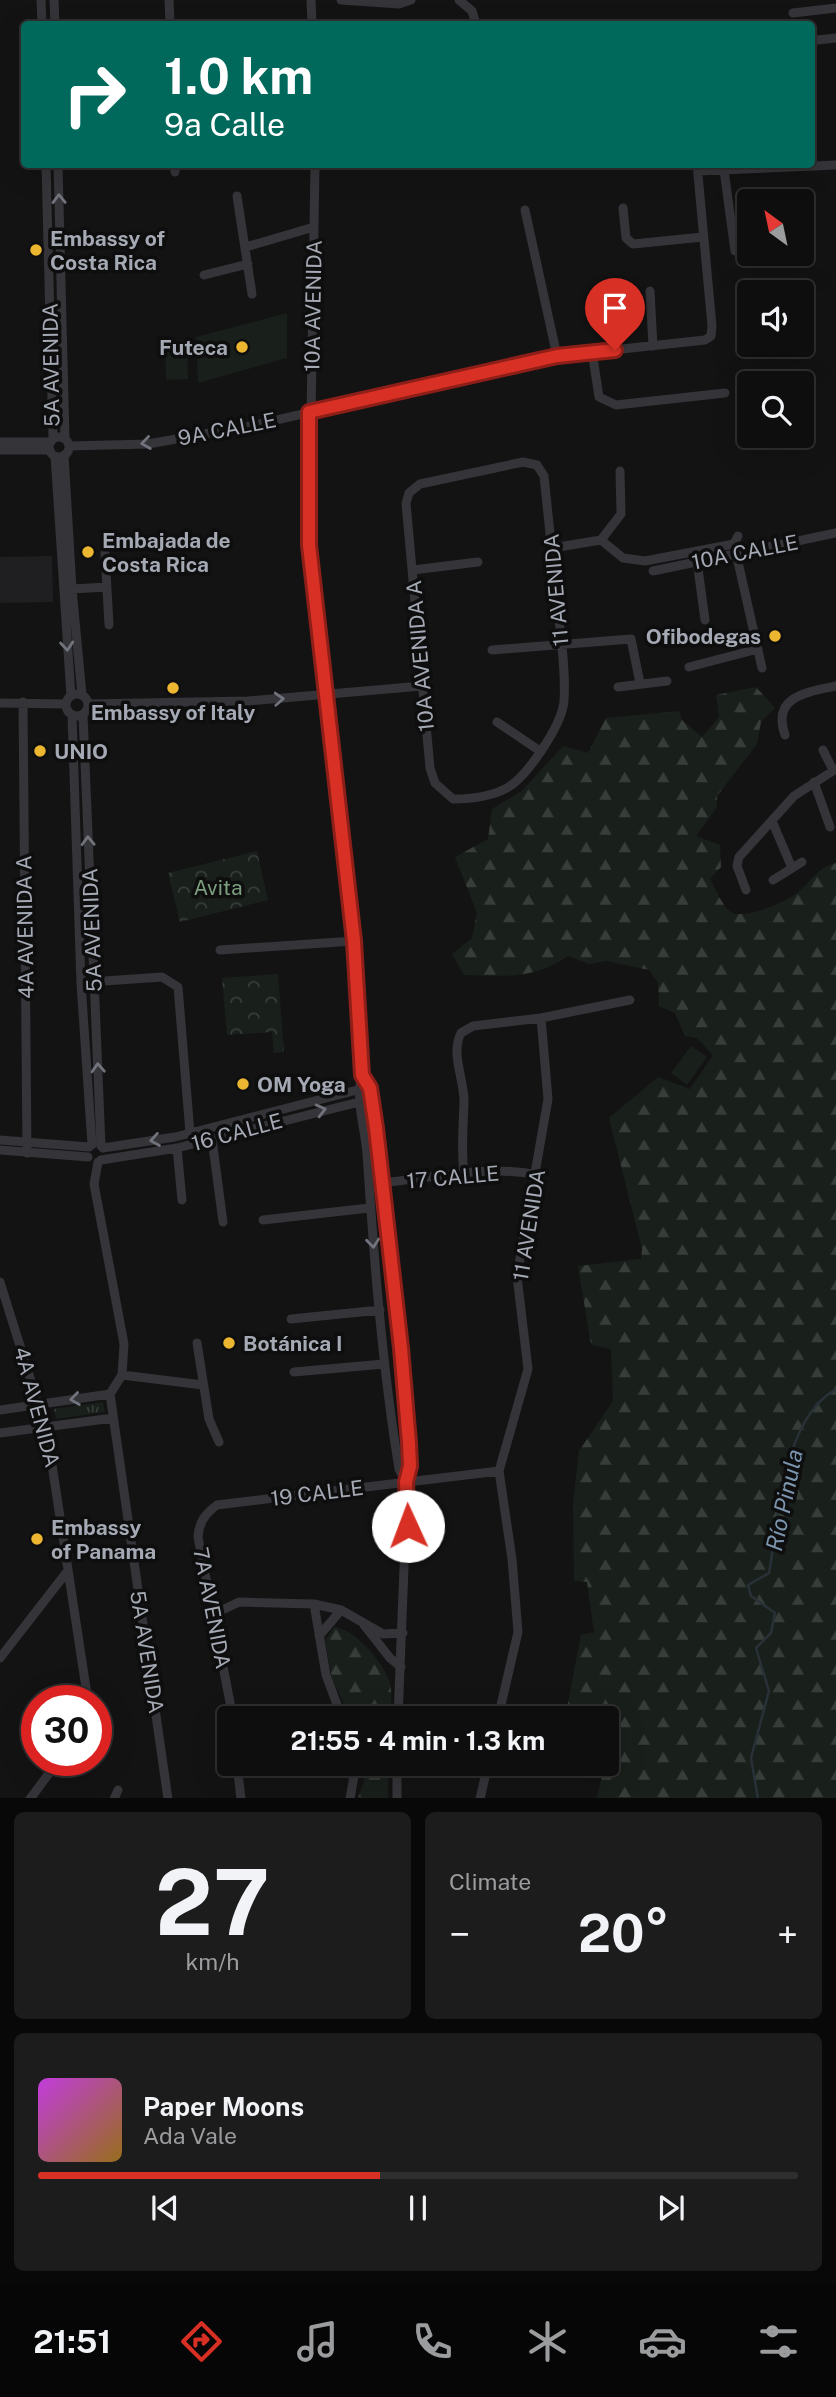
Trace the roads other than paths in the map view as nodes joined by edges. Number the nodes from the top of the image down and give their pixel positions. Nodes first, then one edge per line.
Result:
1 (41, 0) edge
2 (54, 0) edge
3 (169, 0) edge
4 (311, 0) edge
5 (341, 0) edge
6 (411, 0) edge
7 (460, 0) edge
8 (836, 8) edge
9 (793, 13) dead end
10 (41, 21) edge
11 (55, 21) edge
12 (170, 21) edge
13 (312, 21) edge
14 (475, 21) edge
15 (836, 38) edge
16 (817, 40) dead end
17 (836, 165) edge
18 (815, 166) edge
19 (46, 168) edge
20 (58, 168) edge
21 (314, 168) edge
22 (697, 168) edge
23 (769, 168) edge
24 (724, 170) junction
25 (237, 196) dead end
26 (623, 208) dead end
27 (525, 209) dead end
28 (314, 227) junction
29 (703, 237) junction
30 (246, 247) junction
31 (735, 251) dead end
32 (248, 264) junction
33 (204, 275) dead end
34 (650, 291) dead end
35 (252, 294) dead end
36 (653, 346) junction
37 (592, 351) junction
38 (557, 356) junction
39 (725, 393) dead end
40 (309, 412) junction
41 (53, 426) junction
42 (0, 442) edge
43 (40, 442) junction
44 (67, 442) junction
45 (55, 449) junction
46 (0, 450) edge
47 (620, 471) dead end
48 (409, 493) joint
49 (836, 533) edge
50 (738, 536) dead end
51 (601, 540) junction
52 (552, 548) junction
53 (105, 552) dead end
54 (736, 553) junction
55 (697, 561) junction
56 (478, 562) dead end
57 (413, 570) junction
58 (653, 571) dead end
59 (107, 587) junction
60 (72, 589) junction
61 (705, 620) dead end
62 (109, 625) dead end
63 (562, 644) junction
64 (758, 649) junction
65 (492, 650) dead end
66 (689, 667) dead end
67 (762, 668) dead end
68 (667, 681) dead end
69 (640, 683) junction
70 (422, 687) junction
71 (618, 687) dead end
72 (836, 687) edge
73 (82, 695) junction
74 (326, 696) junction
75 (68, 700) junction
76 (0, 702) edge
77 (23, 702) junction
78 (89, 704) junction
79 (72, 715) junction
80 (83, 715) junction
81 (497, 722) dead end
82 (785, 735) dead end
83 (823, 750) dead end
84 (540, 751) junction
85 (834, 769) edge
86 (814, 782) junction
87 (464, 799) joint
88 (772, 821) junction
89 (830, 827) dead end
90 (802, 862) dead end
91 (792, 868) junction
92 (773, 880) dead end
93 (746, 890) dead end
94 (354, 941) junction
95 (220, 950) dead end
96 (93, 982) junction
97 (81, 983) junction
98 (630, 1000) dead end
99 (541, 1018) junction
100 (361, 1060) junction
101 (362, 1075) junction
102 (370, 1088) junction
103 (358, 1090) junction
104 (340, 1094) junction
105 (372, 1100) junction
106 (359, 1102) junction
107 (190, 1133) junction
108 (212, 1139) junction
109 (0, 1140) edge
110 (27, 1142) junction
111 (177, 1148) junction
112 (0, 1150) edge
113 (27, 1153) junction
114 (96, 1153) junction
115 (464, 1174) junction
116 (537, 1175) junction
117 (382, 1183) junction
118 (368, 1184) junction
119 (182, 1200) dead end
120 (369, 1208) junction
121 (263, 1220) dead end
122 (223, 1222) dead end
123 (0, 1282) edge
124 (380, 1310) junction
125 (291, 1319) dead end
126 (197, 1343) dead end
127 (401, 1348) junction
128 (383, 1350) junction
129 (384, 1364) junction
130 (294, 1373) dead end
131 (122, 1375) junction
132 (203, 1385) junction
133 (110, 1394) junction
134 (40, 1404) junction
135 (0, 1410) edge
136 (113, 1418) junction
137 (46, 1426) junction
138 (0, 1433) edge
139 (219, 1442) dead end
140 (499, 1471) junction
141 (406, 1482) junction
142 (217, 1505) joint
143 (66, 1573) junction
144 (314, 1605) junction
145 (341, 1610) junction
146 (214, 1614) junction
147 (363, 1624) junction
148 (403, 1633) junction
149 (319, 1636) junction
150 (0, 1658) edge
151 (401, 1667) junction
152 (85, 1685) edge
153 (231, 1706) edge
154 (337, 1706) edge
155 (399, 1706) edge
156 (501, 1706) edge
157 (47, 1776) edge
158 (238, 1776) edge
159 (354, 1776) edge
160 (397, 1776) edge
161 (485, 1776) edge
162 (351, 1795) edge
163 (30, 1798) edge
164 (168, 1798) edge
165 (241, 1798) edge
166 (397, 1798) edge
167 (480, 1798) edge

1 - 10 street
2 - 11 street
3 - 12 street
4 - 13 street
5 - 6 street
7 - 14 street
8 - 9 street
15 - 16 street
17 - 18 street
19 - 41 street, 5A AVENIDA
44 -> 20 street, 5A AVENIDA
21 - 28 street, 10A AVENIDA
22 - 24 street
22 - 29 street
23 - 24 street
24 - 31 street
25 - 30 street
26 - 29 street
27 - 38 street
28 - 30 street
28 - 40 street, 10A AVENIDA
29 - 36 street, 9A CALLE
30 - 32 street
32 - 33 street
32 - 35 street
34 - 36 street
36 - 37 street, 9A CALLE
37 - 38 street, 9A CALLE
37 - 39 street
38 - 40 street, 9A CALLE
40 -> 44 street, 9A CALLE
40 - 74 street, 10A AVENIDA
41 - 43 street
41 - 45 street, 5A AVENIDA
42 - 43 street
43 - 45 street
44 - 45 street, 9A CALLE
44 - 45 street
45 - 46 street
45 - 60 street, 5A AVENIDA
45 -> 75 street, 5A AVENIDA
47 - 51 street
48 - 52 street, 11 AVENIDA
48 - 57 street, 10A AVENIDA A
49 - 54 street, 10A CALLE
50 - 51 street
51 - 52 street
52 - 63 street, 11 AVENIDA
53 - 59 street
54 - 55 street, 10A CALLE
54 - 64 street
55 - 58 street, 10A CALLE
55 - 61 street
56 - 57 street
57 - 70 street, 10A AVENIDA A
59 - 60 street
59 - 62 street
60 - 73 street, 5A AVENIDA
63 - 65 street
63 - 69 street
63 - 84 street, 11 AVENIDA
64 - 66 street
64 - 67 street
68 - 69 street
69 - 71 street
70 - 74 street
70 - 87 street, 10A AVENIDA A
72 - 82 street
73 - 75 street
73 - 78 street
78 -> 74 street
74 - 94 street, 10A AVENIDA
75 - 77 street
75 - 79 street
76 - 77 street
77 - 110 street, 4A AVENIDA A
78 - 80 street
79 - 80 street
79 - 97 street, 5A AVENIDA
96 -> 80 street, 5A AVENIDA
81 - 84 street
83 - 85 street
84 - 87 street, 11 AVENIDA
85 - 86 street
86 - 88 street
86 - 89 street
88 - 91 street
88 - 93 street
90 - 91 street
91 - 92 street
94 - 95 street
94 - 100 street, 10A AVENIDA
96 - 97 street
96 - 107 street
114 -> 96 street, 5A AVENIDA
97 - 114 street, 5A AVENIDA
98 - 99 street
99 - 115 street
99 - 116 street, 11 AVENIDA
100 - 101 street, 10A AVENIDA
100 - 104 street
101 - 102 street, 10A AVENIDA
101 - 103 street, 10A AVENIDA
102 - 103 street, 16 CALLE
102 - 105 street, 10A AVENIDA
103 - 104 street, 16 CALLE
103 - 106 street, 10A AVENIDA
104 - 107 street, 16 CALLE
105 - 106 street, 16 CALLE
105 - 117 street, 10A AVENIDA
108 -> 106 street, 16 CALLE
106 - 118 street, 10A AVENIDA
107 -> 114 street, 16 CALLE
108 - 111 street, 16 CALLE
108 - 122 street
109 - 110 street, 16 CALLE
110 - 113 street, 4A AVENIDA A
110 - 114 street, 16 CALLE
111 - 114 street, 16 CALLE
111 - 119 street
112 - 113 street, 16 CALLE
113 - 114 street, 16 CALLE
114 - 131 street, 5A AVENIDA
115 - 116 street, 17 CALLE
115 - 117 street, 17 CALLE
116 - 140 street, 11 AVENIDA
117 - 118 street, 17 CALLE
117 - 127 street, 10A AVENIDA
118 - 120 street, 10A AVENIDA
120 - 121 street
120 -> 124 street, 10A AVENIDA
123 - 134 street, 4A AVENIDA
124 - 125 street
124 - 128 street, 10A AVENIDA
126 - 132 street
127 - 128 street
127 - 141 street, 10A AVENIDA
128 - 129 street, 10A AVENIDA
129 - 130 street
129 - 141 street, 10A AVENIDA
131 - 132 street
131 - 133 street
132 - 139 street
133 -> 134 street
133 - 136 street, 5A AVENIDA
134 - 135 street
134 - 137 street, 4A AVENIDA
136 - 137 street
136 - 164 street, 5A AVENIDA
137 - 138 street
137 - 143 street, 4A AVENIDA
140 - 141 street, 19 CALLE
140 - 156 street, 11 AVENIDA
141 - 142 street, 19 CALLE
141 - 148 street, 10A AVENIDA
142 - 146 street, 7A AVENIDA
143 - 150 street
143 - 152 street, 4A AVENIDA
144 - 145 street
144 - 146 street
144 - 149 street
145 - 147 street
145 - 149 street
146 - 153 street, 7A AVENIDA
147 - 148 street
147 - 151 street
148 - 151 street, 10A AVENIDA
149 - 154 street
151 - 155 street, 10A AVENIDA
157 - 163 street
158 - 165 street
159 - 162 street
160 - 166 street
161 - 167 street

